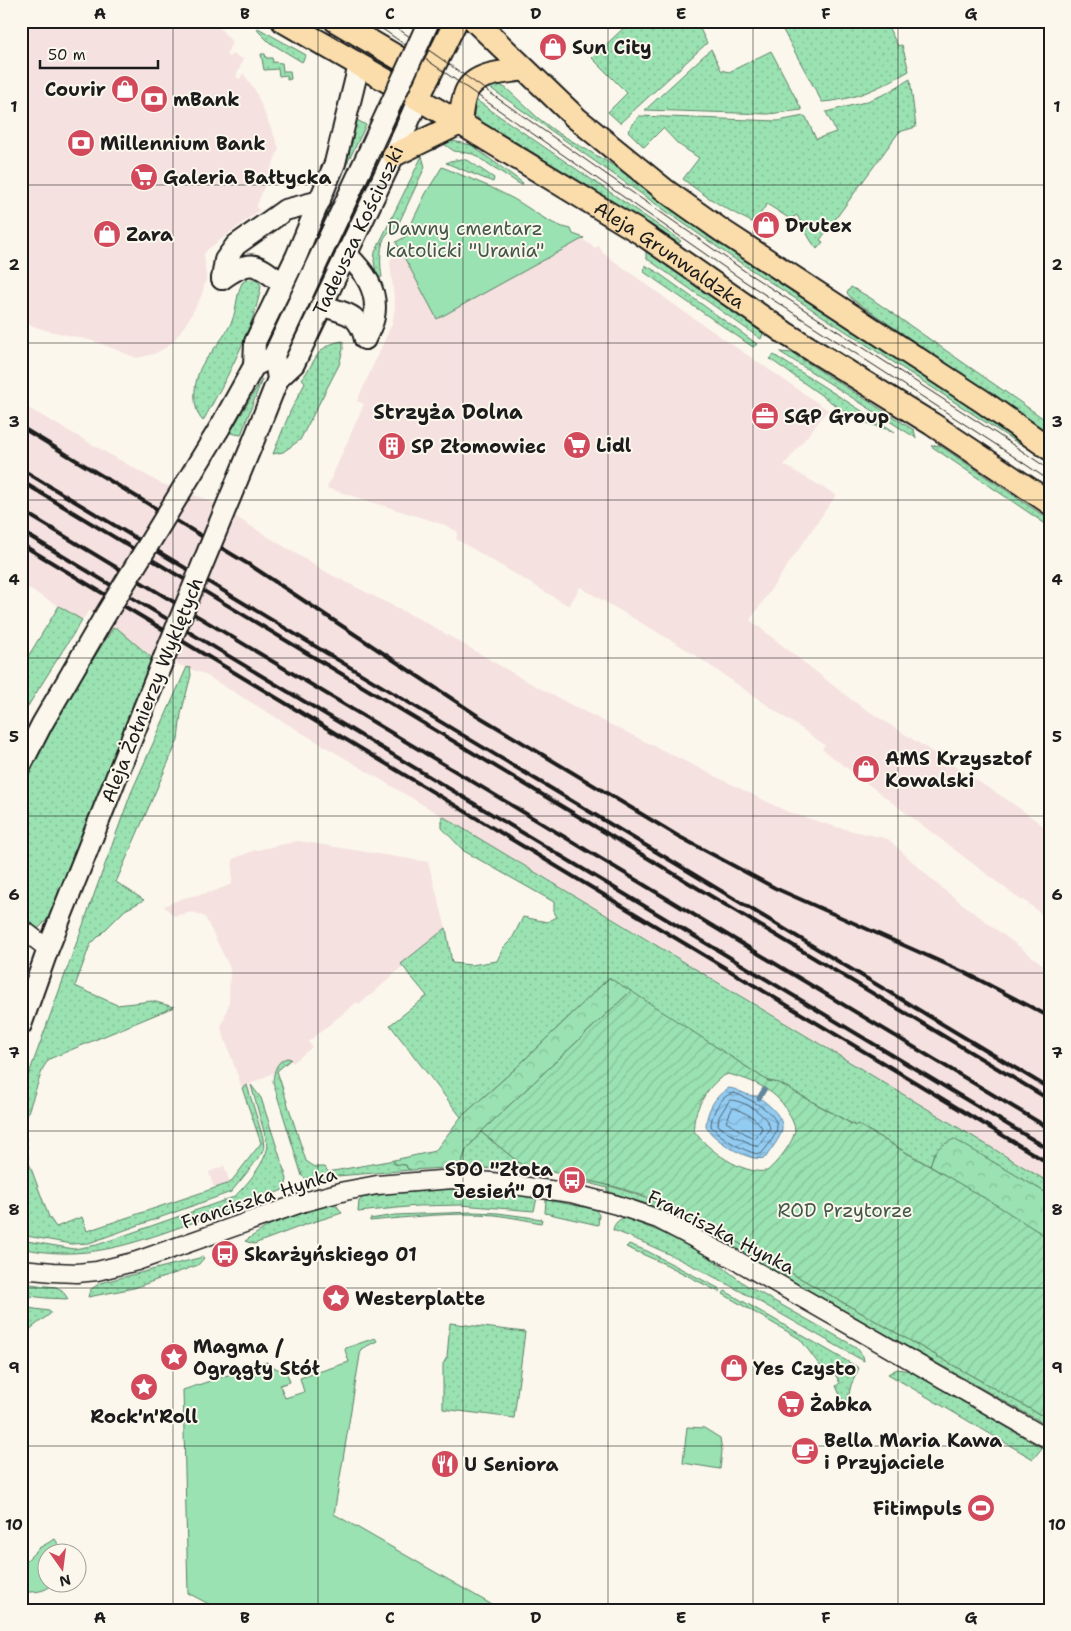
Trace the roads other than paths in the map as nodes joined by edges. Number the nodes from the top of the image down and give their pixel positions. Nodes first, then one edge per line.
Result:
1 (282, 21) edge
2 (336, 21) edge
3 (429, 21) edge
4 (456, 21) edge
5 (475, 21) edge
6 (367, 30) edge
7 (359, 65) junction
8 (524, 69) junction
9 (429, 76) junction
10 (418, 100) junction
11 (460, 123) junction
12 (394, 155) junction
13 (320, 201) junction
14 (346, 254) junction
15 (283, 284) junction
16 (321, 305) junction
17 (274, 355) junction
18 (254, 366) junction
19 (278, 379) junction
20 (1050, 449) edge
21 (1050, 503) edge
22 (21, 764) edge
23 (21, 928) edge
24 (21, 946) edge
25 (48, 949) junction
26 (21, 1026) edge
27 (21, 1268) edge
28 (1050, 1440) edge

1 - 7 main road, Aleja Grunwaldzka
2 - 6 main road
3 - 17 main road, bridge
4 - 9 main road, Tadeusza Kościuszki
5 - 8 main road
6 - 7 main road
6 - 9 main road
7 - 10 main road, Aleja Grunwaldzka
7 - 13 main road
8 - 11 main road
8 - 20 main road
9 - 10 main road, Tadeusza Kościuszki
10 - 11 main road, Aleja Grunwaldzka
10 - 12 main road, Tadeusza Kościuszki
11 - 12 main road
11 - 21 main road, Aleja Grunwaldzka
12 - 14 main road, Tadeusza Kościuszki
13 - 15 main road
13 - 15 main road
14 - 16 main road, Tadeusza Kościuszki
14 - 16 main road
15 - 18 main road
16 - 19 main road, Tadeusza Kościuszki
17 - 18 main road
17 - 19 main road
18 - 22 main road, bridge
19 - 25 main road, Aleja Żołnierzy Wyklętych, bridge
23 - 25 street
24 - 25 street
25 - 26 main road, Aleja Żołnierzy Wyklętych
27 - 28 street, Franciszka Hynka

